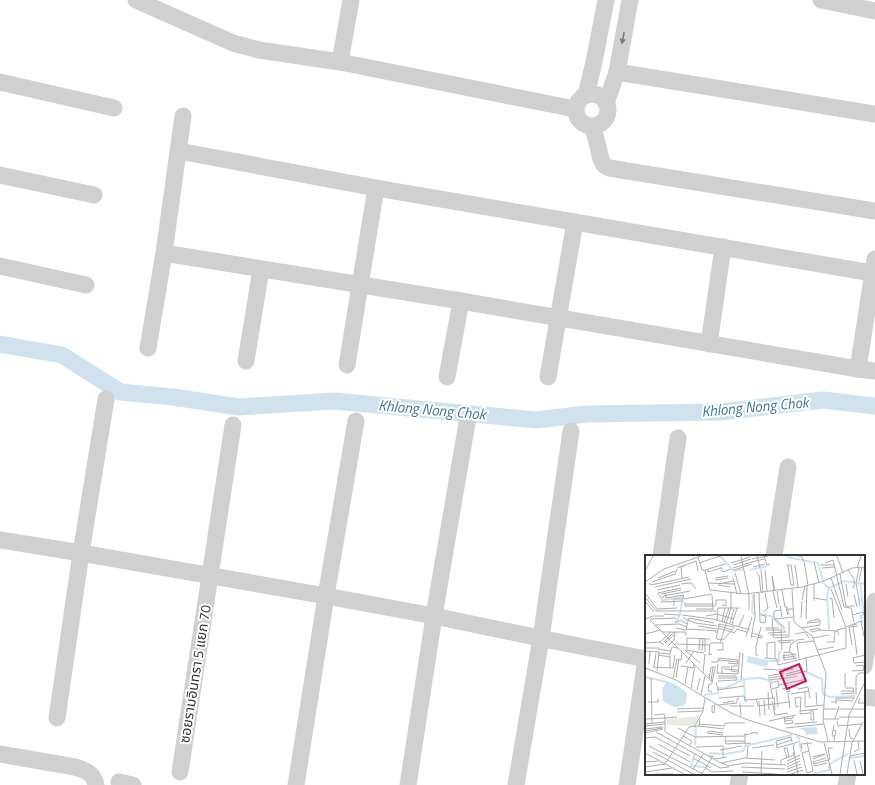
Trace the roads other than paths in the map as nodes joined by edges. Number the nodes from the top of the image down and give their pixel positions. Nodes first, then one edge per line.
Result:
1 (136, 0) edge
2 (351, 0) edge
3 (606, 0) edge
4 (630, 0) edge
5 (822, 0) edge
6 (875, 11) edge
7 (340, 62) junction
8 (616, 72) junction
9 (0, 82) edge
10 (586, 95) junction
11 (606, 103) junction
12 (114, 108) dead end
13 (575, 109) junction
14 (875, 114) edge
15 (183, 116) dead end
16 (594, 127) junction
17 (179, 151) junction
18 (0, 175) edge
19 (376, 188) junction
20 (94, 195) dead end
21 (875, 211) edge
22 (575, 222) junction
23 (723, 247) junction
24 (164, 253) junction
25 (0, 266) edge
26 (874, 266) edge
27 (261, 269) junction
28 (86, 285) dead end
29 (360, 285) junction
30 (461, 301) junction
31 (558, 318) junction
32 (709, 344) junction
33 (148, 348) dead end
34 (246, 361) dead end
35 (347, 365) dead end
36 (867, 370) edge
37 (447, 377) dead end
38 (548, 377) dead end
39 (106, 399) dead end
40 (356, 421) dead end
41 (467, 423) dead end
42 (233, 425) dead end
43 (571, 431) dead end
44 (678, 438) dead end
45 (788, 467) dead end
46 (0, 540) edge
47 (81, 553) junction
48 (661, 555) edge
49 (774, 555) edge
50 (210, 575) junction
51 (326, 596) junction
52 (875, 601) edge
53 (434, 616) junction
54 (541, 638) junction
55 (645, 659) edge
56 (865, 660) edge
57 (645, 666) edge
58 (865, 697) edge
59 (875, 698) edge
60 (57, 718) dead end
61 (0, 754) edge
62 (180, 772) dead end
63 (740, 775) edge
64 (848, 775) edge
65 (96, 785) edge
66 (296, 785) edge
67 (408, 785) edge
68 (516, 785) edge
69 (627, 785) edge
70 (738, 785) edge
71 (846, 785) edge

1 - 7 street
2 - 7 street
3 - 10 street
4 -> 8 street
5 - 6 street
7 - 13 street
8 - 11 street
8 - 14 street
9 - 12 street
10 - 11 street
10 - 13 street
11 - 16 street
13 - 16 street
15 - 17 street
16 - 21 street
17 - 19 street
17 - 24 street
18 - 20 street
19 - 22 street
19 - 29 street
22 - 23 street
22 - 31 street
23 - 26 street
23 - 32 street
24 - 27 street
24 - 33 street
25 - 28 street
26 - 36 street
27 - 29 street
27 - 34 street
29 - 30 street
29 - 35 street
30 - 31 street
30 - 37 street
31 - 32 street
31 - 38 street
32 - 36 street
39 - 47 street
40 - 51 street
41 - 53 street
42 - 50 street, ซอยรามอินทรา 5 แยก 70
43 - 54 street
44 - 48 street
45 - 49 street
46 - 47 street
47 - 50 street
47 - 60 street
50 - 51 street
50 - 62 street, ซอยรามอินทรา 5 แยก 70
51 - 53 street
51 - 66 street
52 - 56 street
53 - 54 street
53 - 67 street
54 - 55 street
54 - 68 street
57 - 69 street
58 - 59 street
61 - 65 street
63 - 70 street
64 - 71 street

